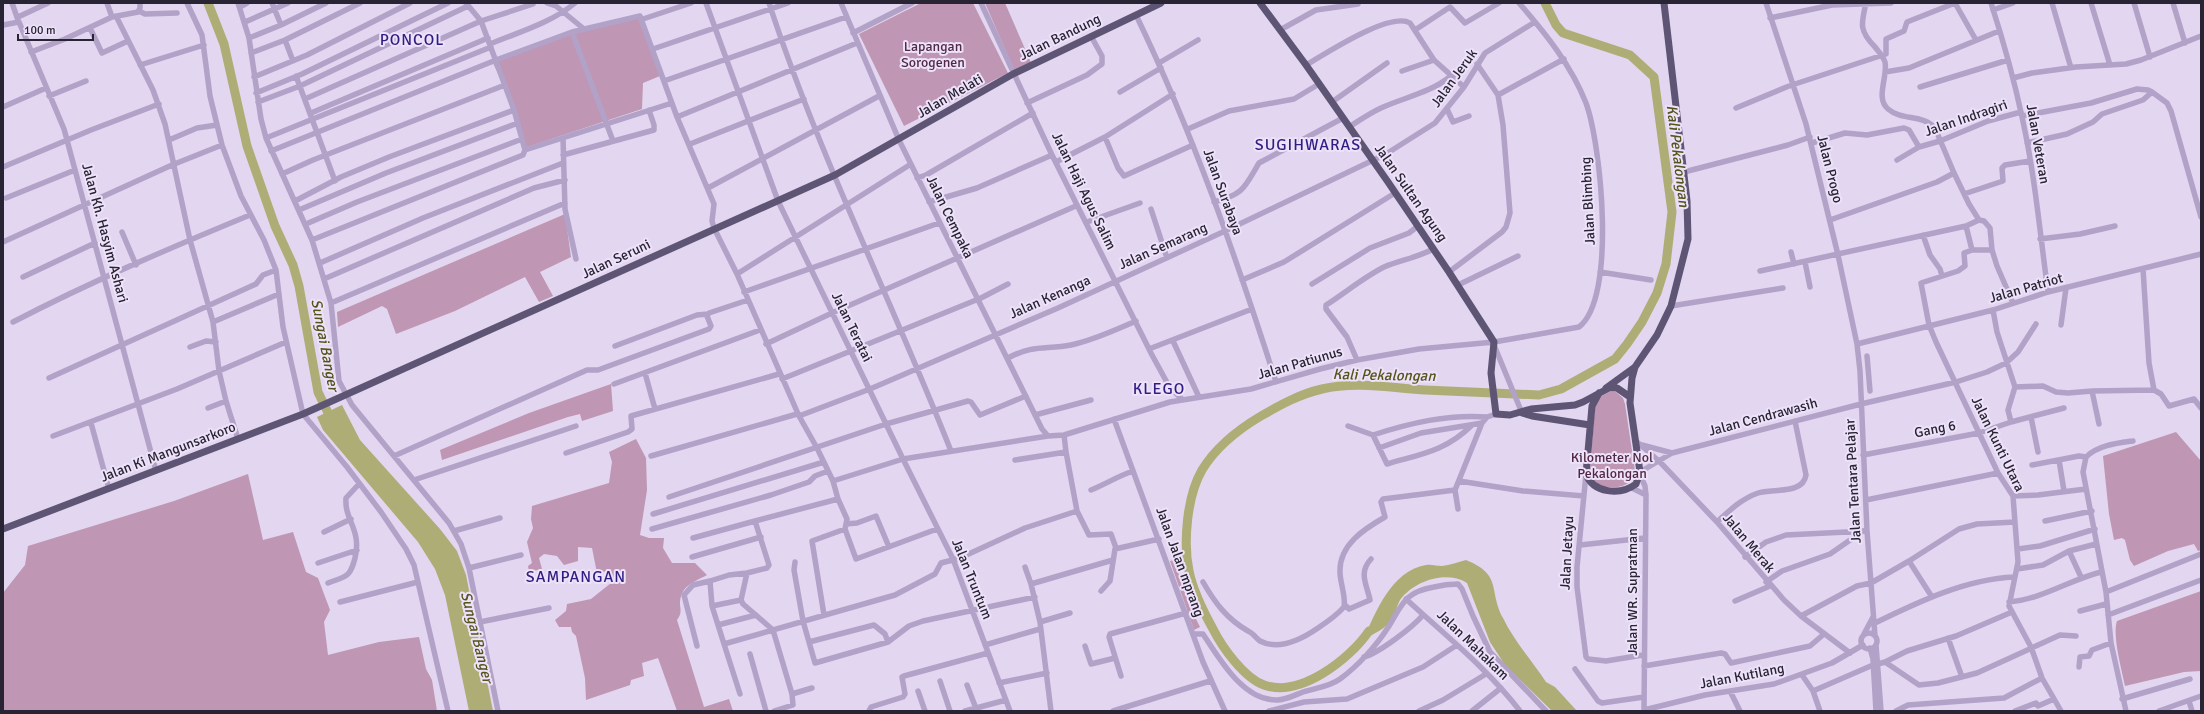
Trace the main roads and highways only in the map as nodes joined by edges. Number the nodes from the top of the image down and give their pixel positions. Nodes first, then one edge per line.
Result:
1 (1161, 3) edge
2 (1260, 3) edge
3 (1664, 3) edge
4 (1013, 74) joint
5 (899, 140) joint
6 (1635, 367) junction
7 (1601, 391) junction
8 (344, 396) joint
9 (1630, 397) junction
10 (1522, 413) junction
11 (1590, 425) junction
12 (3, 529) edge

1 - 4 main road, Jalan Bandung
2 - 10 main road, Jalan Sultan Agung
3 - 6 main road
4 - 5 main road, Jalan Melati
5 - 8 main road, Jalan Seruni
6 - 7 main road
6 - 9 main road
7 - 9 main road
7 - 10 main road
7 - 11 main road, Jalan Jetayu
8 - 12 main road, Jalan Ki Mangunsarkoro
9 - 11 main road, Jalan Jetayu
10 - 11 main road

